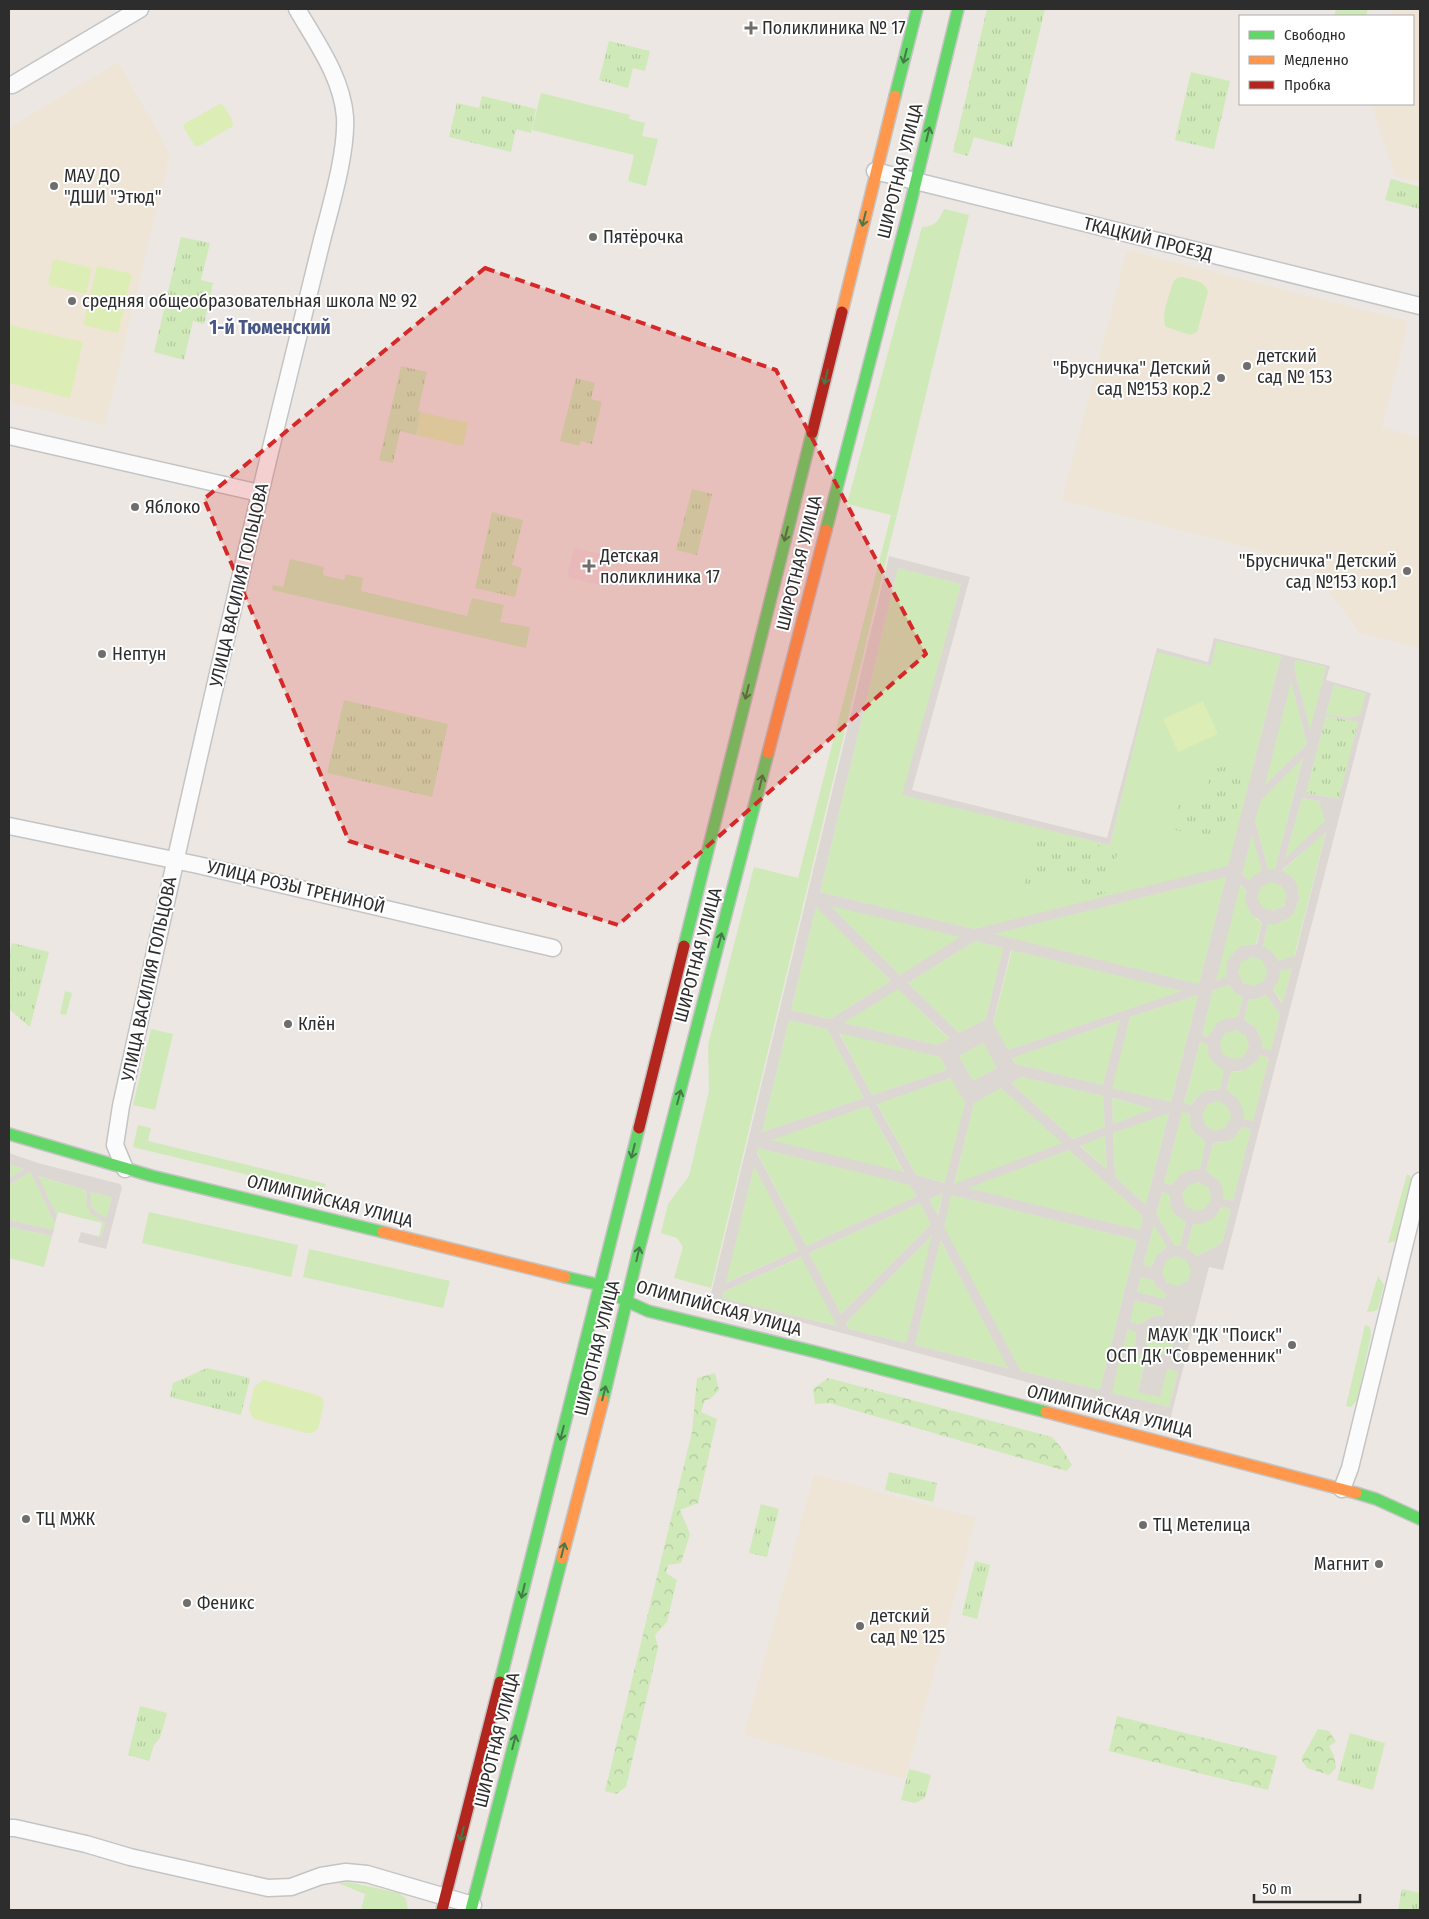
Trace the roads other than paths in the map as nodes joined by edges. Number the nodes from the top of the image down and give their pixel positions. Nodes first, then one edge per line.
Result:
1 (140, 9) edge
2 (297, 9) edge
3 (917, 9) edge
4 (958, 9) edge
5 (12, 85) dead end
6 (875, 171) junction
7 (916, 181) junction
8 (1420, 306) edge
9 (9, 436) edge
10 (260, 493) junction
11 (9, 826) edge
12 (175, 860) junction
13 (553, 948) dead end
14 (9, 1134) edge
15 (125, 1169) junction
16 (1420, 1180) edge
17 (600, 1285) junction
18 (626, 1301) junction
19 (1342, 1489) junction
20 (1420, 1519) edge
21 (9, 1828) edge
22 (444, 1904) edge
23 (472, 1908) edge

1 - 5 street
2 - 10 street, УЛИЦА ВАСИЛИЯ ГОЛЬЦОВА
3 -> 6 main road, ШИРОТНАЯ УЛИЦА
7 -> 4 main road, ШИРОТНАЯ УЛИЦА
6 - 7 street, ТКАЦКИЙ ПРОЕЗД
6 -> 17 main road, ШИРОТНАЯ УЛИЦА
7 - 8 street, ТКАЦКИЙ ПРОЕЗД
18 -> 7 main road, ШИРОТНАЯ УЛИЦА
9 - 10 street
10 - 12 street, УЛИЦА ВАСИЛИЯ ГОЛЬЦОВА
11 - 12 street, УЛИЦА РОЗЫ ТРЕНИНОЙ
12 - 13 street, УЛИЦА РОЗЫ ТРЕНИНОЙ
12 - 15 street, УЛИЦА ВАСИЛИЯ ГОЛЬЦОВА
14 - 15 main road, ОЛИМПИЙСКАЯ УЛИЦА
15 - 17 main road, ОЛИМПИЙСКАЯ УЛИЦА
16 - 19 street
17 - 18 main road, ОЛИМПИЙСКАЯ УЛИЦА
17 -> 22 main road, ШИРОТНАЯ УЛИЦА
18 - 19 main road, ОЛИМПИЙСКАЯ УЛИЦА
23 -> 18 main road, ШИРОТНАЯ УЛИЦА
19 - 20 main road, ОЛИМПИЙСКАЯ УЛИЦА
21 - 22 street
22 - 23 street

